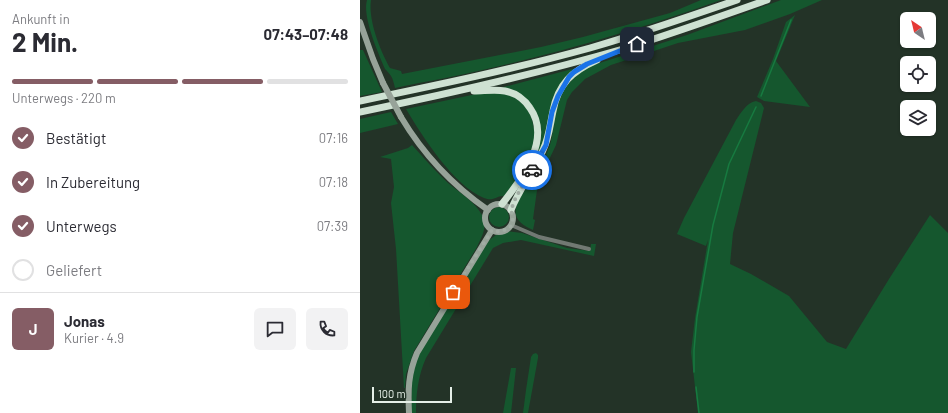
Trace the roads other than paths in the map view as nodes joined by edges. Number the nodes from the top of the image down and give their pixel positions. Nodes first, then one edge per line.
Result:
1 (737, 0) edge
2 (767, 0) edge
3 (360, 22) edge
4 (623, 49) junction
5 (462, 91) junction
6 (360, 101) edge
7 (360, 112) edge
8 (502, 204) junction
9 (488, 210) junction
10 (511, 210) junction
11 (512, 225) junction
12 (492, 230) junction
13 (589, 249) dead end
14 (409, 413) edge

1 - 6 highway
2 - 4 highway
3 - 9 main road, bridge
4 - 5 highway
4 - 10 highway
5 - 7 highway
5 - 8 highway
8 - 9 main road
8 - 10 main road
9 - 12 main road
10 - 11 main road
11 - 12 main road
11 - 13 street
12 - 14 main road

